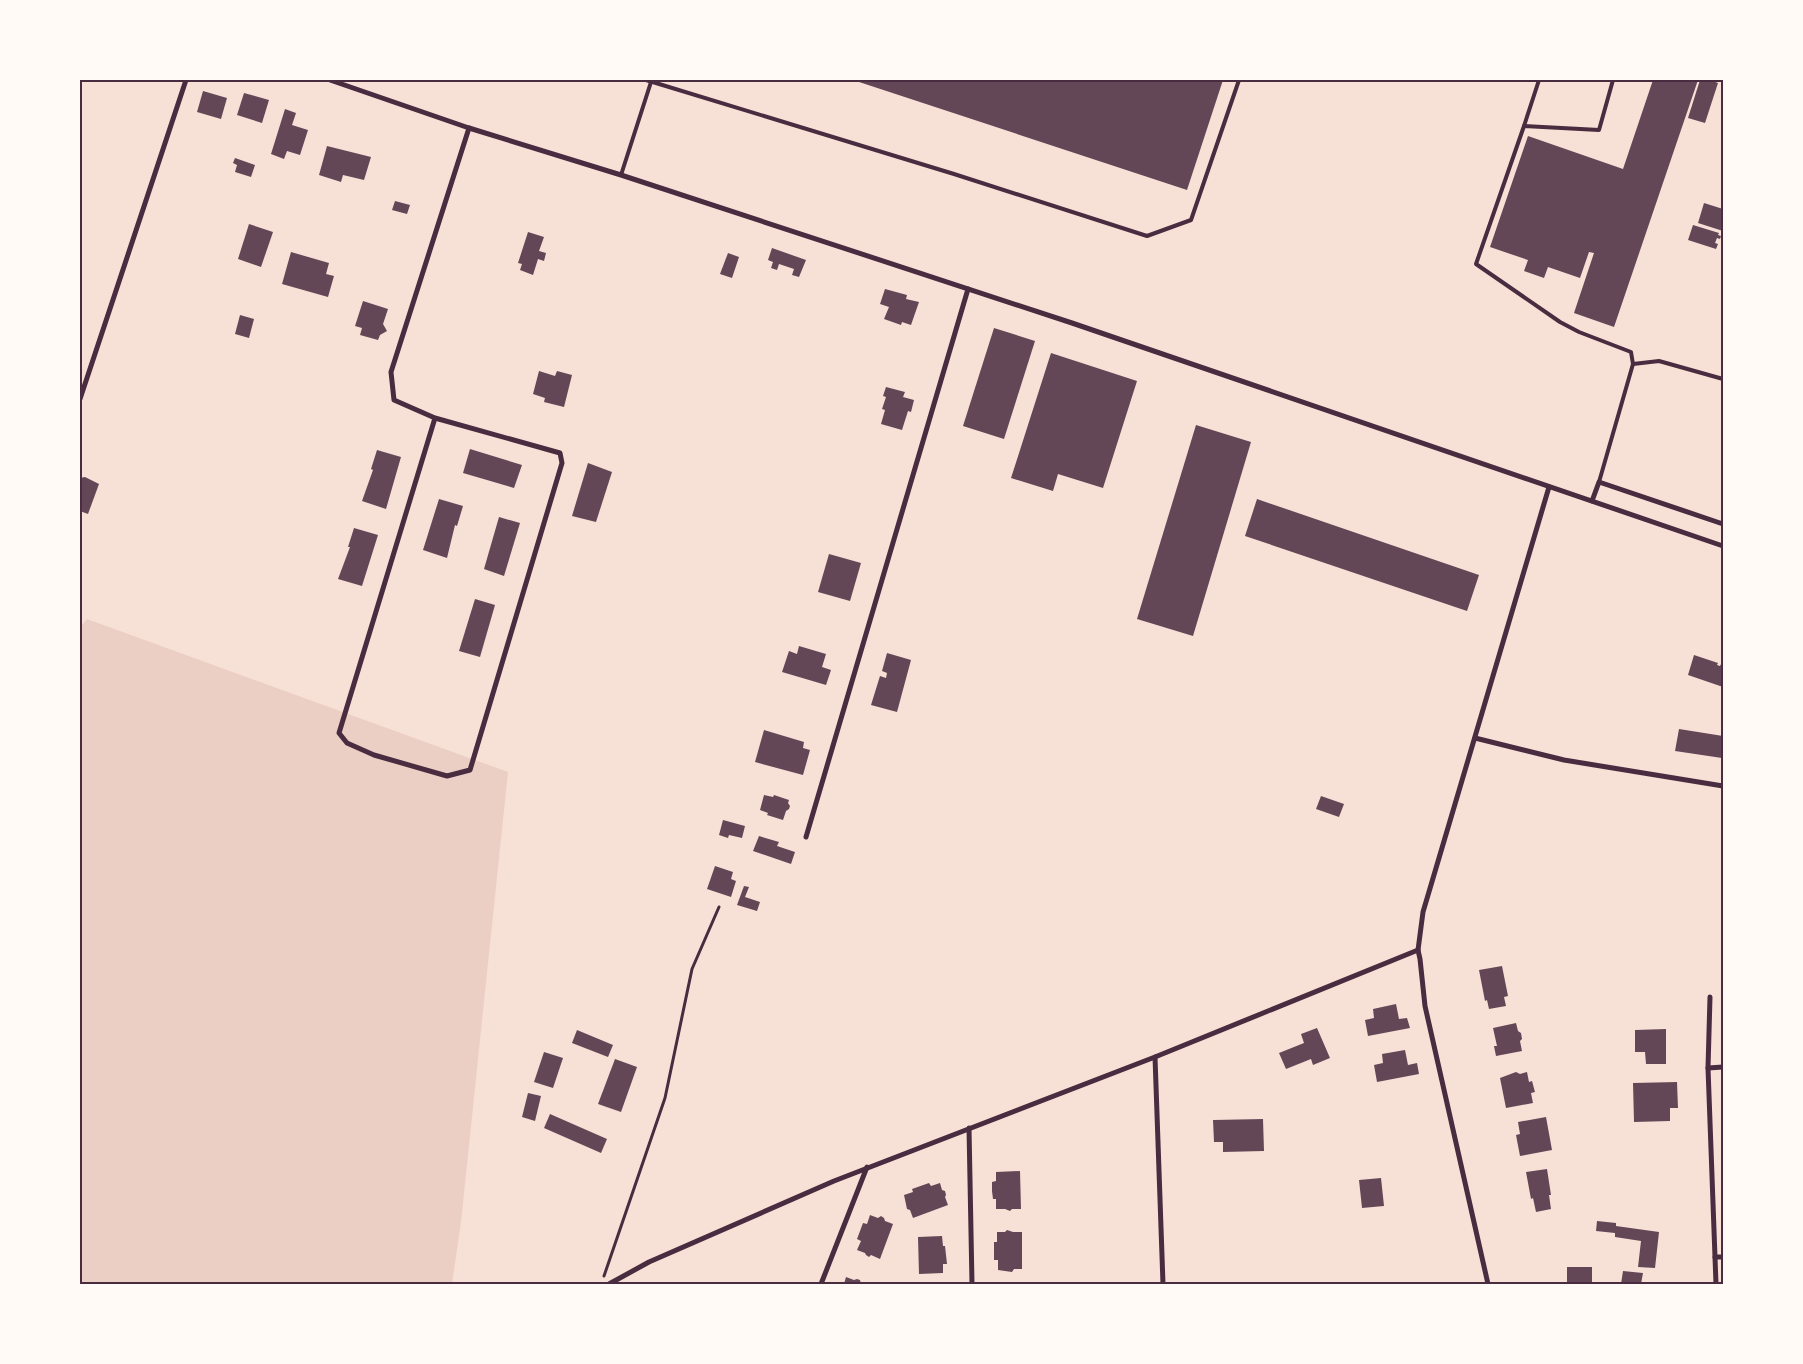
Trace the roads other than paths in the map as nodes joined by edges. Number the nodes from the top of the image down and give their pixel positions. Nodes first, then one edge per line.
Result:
1 (186, 80) edge
2 (330, 80) edge
3 (646, 80) edge
4 (1239, 80) edge
5 (1539, 80) edge
6 (1613, 80) edge
7 (651, 82) junction
8 (1524, 126) junction
9 (469, 128) junction
10 (621, 175) junction
11 (968, 289) junction
12 (1633, 364) junction
13 (1723, 379) edge
14 (80, 399) edge
15 (435, 418) junction
16 (1599, 482) junction
17 (1549, 487) junction
18 (1592, 501) junction
19 (1723, 524) edge
20 (1723, 546) edge
21 (1475, 738) junction
22 (1723, 786) edge
23 (806, 837) dead end
24 (1418, 950) junction
25 (1710, 997) dead end
26 (1155, 1057) junction
27 (1723, 1067) edge
28 (1708, 1068) junction
29 (969, 1128) junction
30 (867, 1167) junction
31 (1715, 1257) junction
32 (1723, 1257) edge
33 (609, 1284) edge
34 (821, 1284) edge
35 (972, 1284) edge
36 (1163, 1284) edge
37 (1488, 1284) edge
38 (1716, 1284) edge

1 - 14 street
2 - 9 street
3 - 7 lane
4 - 7 lane
5 - 8 lane
6 - 8 lane
7 - 10 lane
8 - 12 lane
9 - 10 street
9 - 15 street
10 - 11 street
11 - 17 street
11 - 23 street
12 - 13 lane
12 - 16 lane
15 - 15 street
16 - 18 street
16 - 19 street
17 - 18 street
17 - 21 street
18 - 20 street
21 - 22 street
21 - 24 street
24 - 26 street
24 - 37 street
25 - 28 street
26 - 29 street
26 - 36 street
27 - 28 street
28 - 31 street
29 - 30 street
29 - 35 street
30 - 33 street
30 - 34 street
31 - 32 street
31 - 38 street

